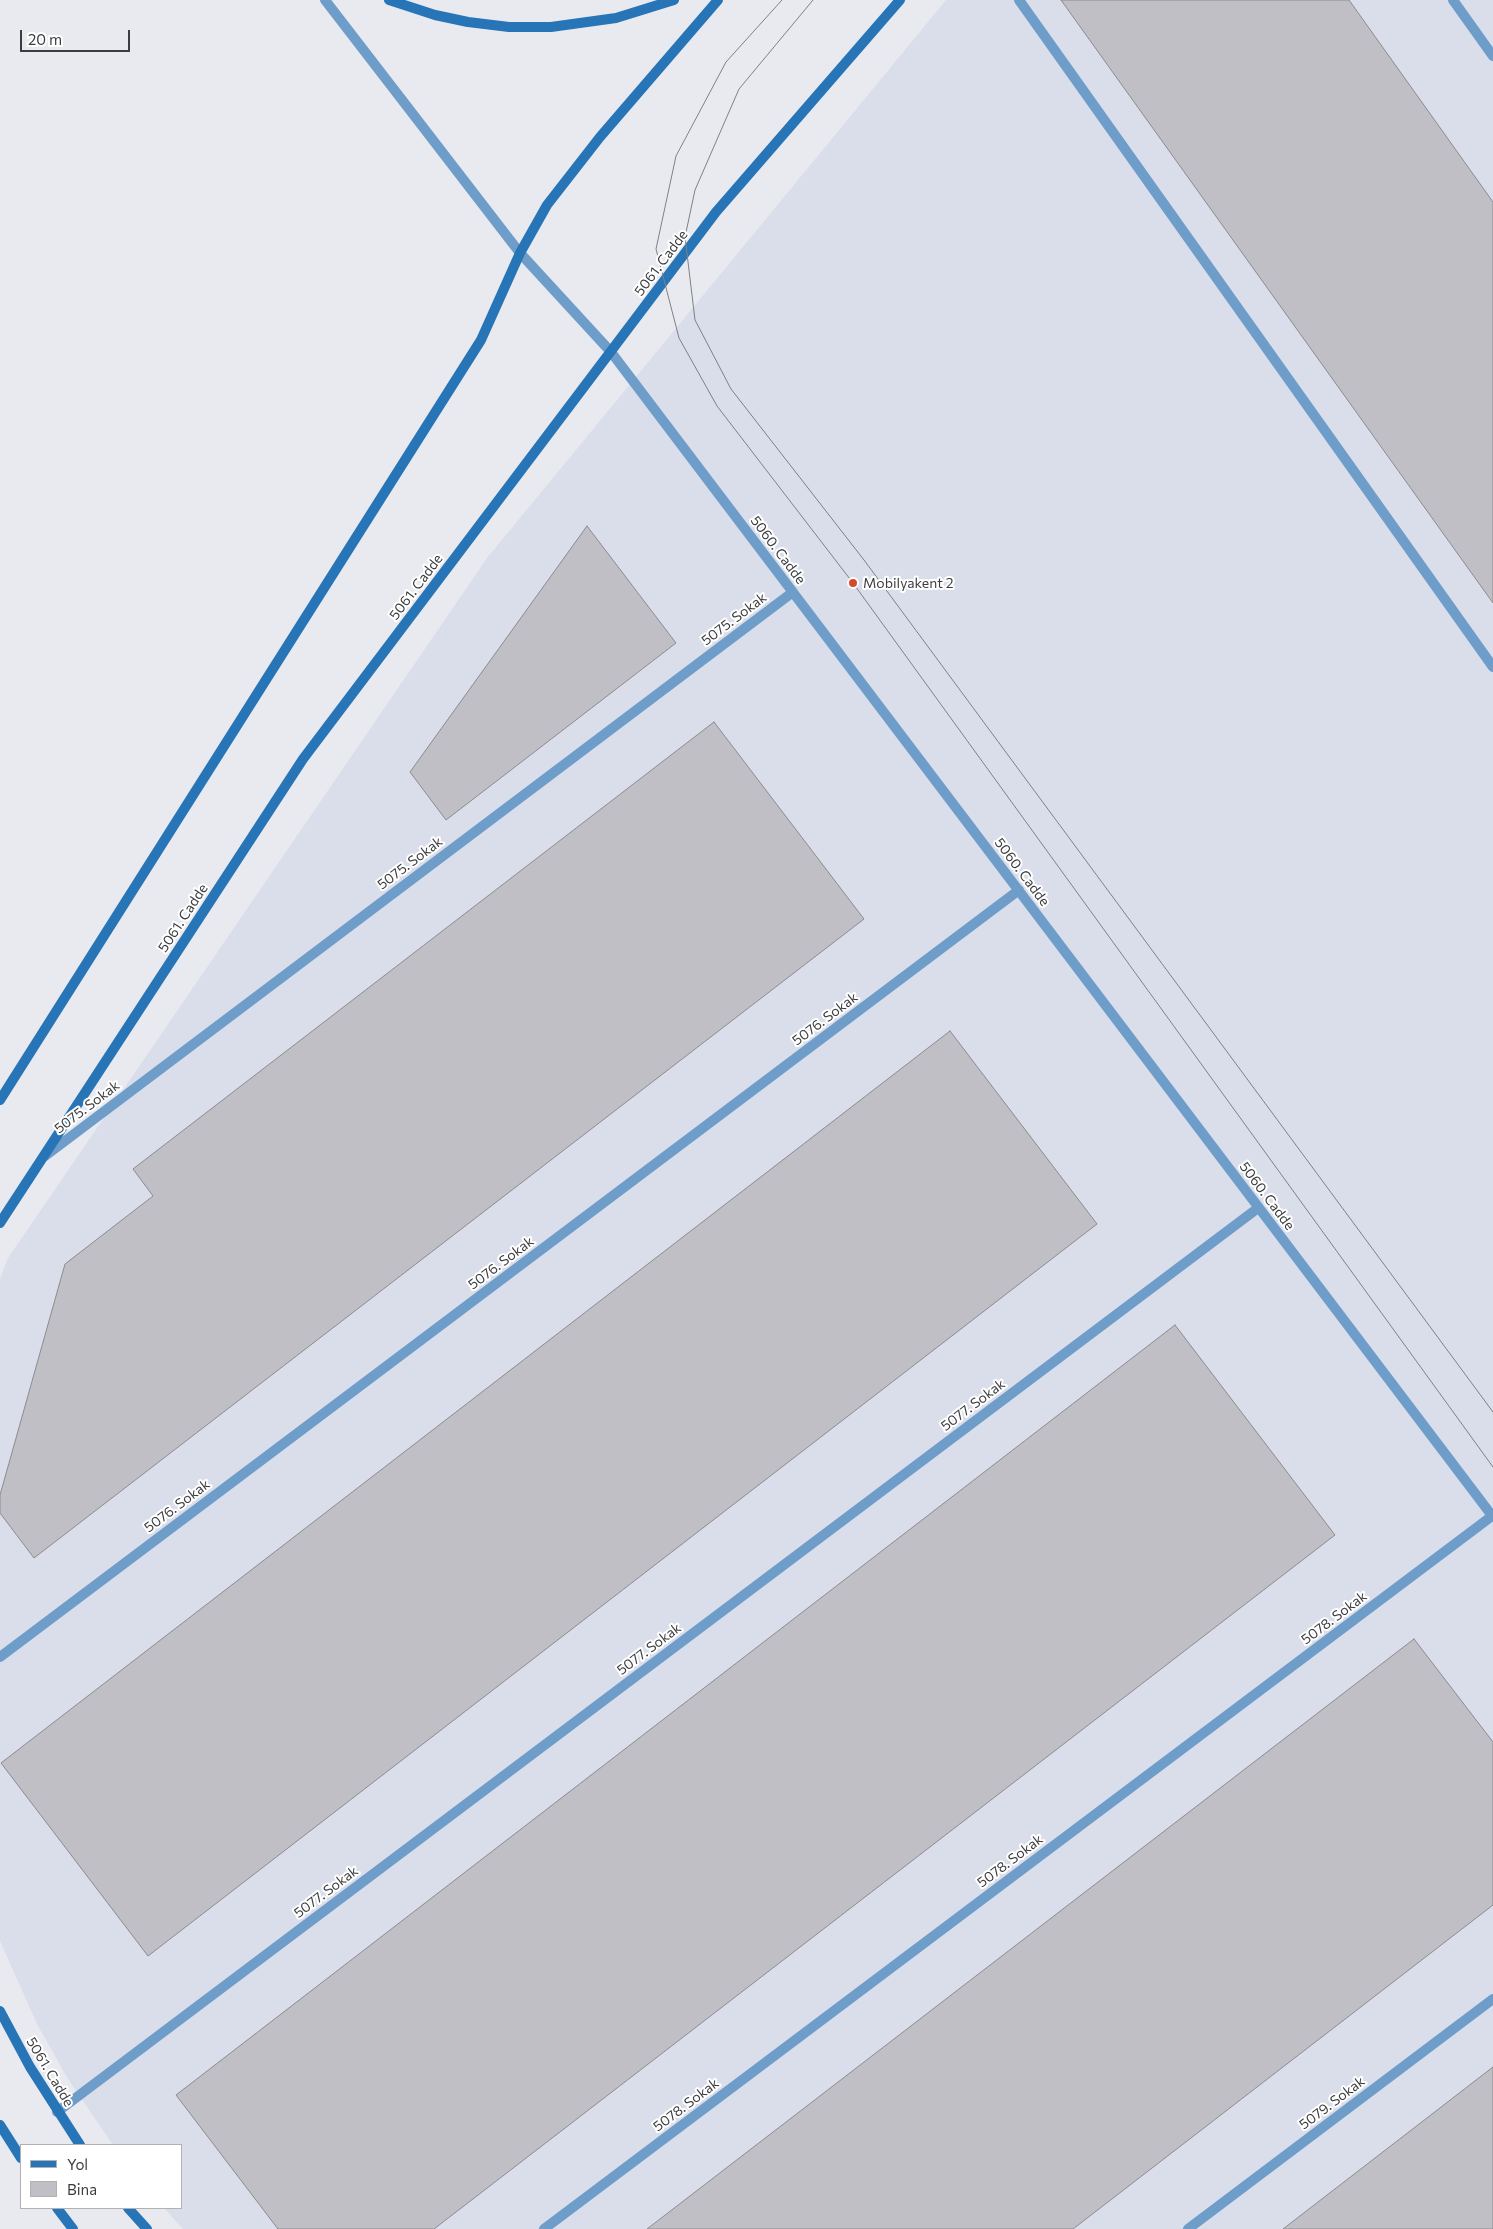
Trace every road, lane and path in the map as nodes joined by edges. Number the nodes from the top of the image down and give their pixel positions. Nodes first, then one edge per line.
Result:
1 (325, 0) edge
2 (389, 0) edge
3 (674, 0) edge
4 (718, 0) edge
5 (900, 0) edge
6 (1019, 0) edge
7 (1453, 0) edge
8 (1493, 56) edge
9 (520, 253) junction
10 (611, 352) junction
11 (793, 592) junction
12 (1493, 667) edge
13 (1019, 890) junction
14 (0, 1100) edge
15 (44, 1156) junction
16 (1258, 1208) junction
17 (0, 1223) edge
18 (1493, 1516) edge
19 (0, 1657) edge
20 (1493, 1999) edge
21 (0, 2011) edge
22 (57, 2112) junction
23 (0, 2125) edge
24 (79, 2144) edge
25 (20, 2156) edge
26 (58, 2209) edge
27 (129, 2209) edge
28 (73, 2229) edge
29 (147, 2229) edge
30 (544, 2229) edge
31 (1188, 2229) edge

1 - 9 street, 5060. Cadde
2 - 3 street
4 - 9 street
5 - 10 street, 5061. Cadde
6 - 12 street
7 - 8 street
9 - 10 street, 5060. Cadde
9 - 14 street
10 - 11 street, 5060. Cadde
10 - 15 street, 5061. Cadde
11 - 13 street, 5060. Cadde
11 - 15 street, 5075. Sokak
13 - 16 street, 5060. Cadde
13 - 19 street, 5076. Sokak
15 - 17 street, 5061. Cadde
16 - 18 street, 5060. Cadde
16 - 22 street, 5077. Sokak
18 - 30 street, 5078. Sokak
20 - 31 street, 5079. Sokak
21 - 22 street, 5061. Cadde
22 - 24 street, 5061. Cadde
23 - 25 street
26 - 28 street
27 - 29 street

